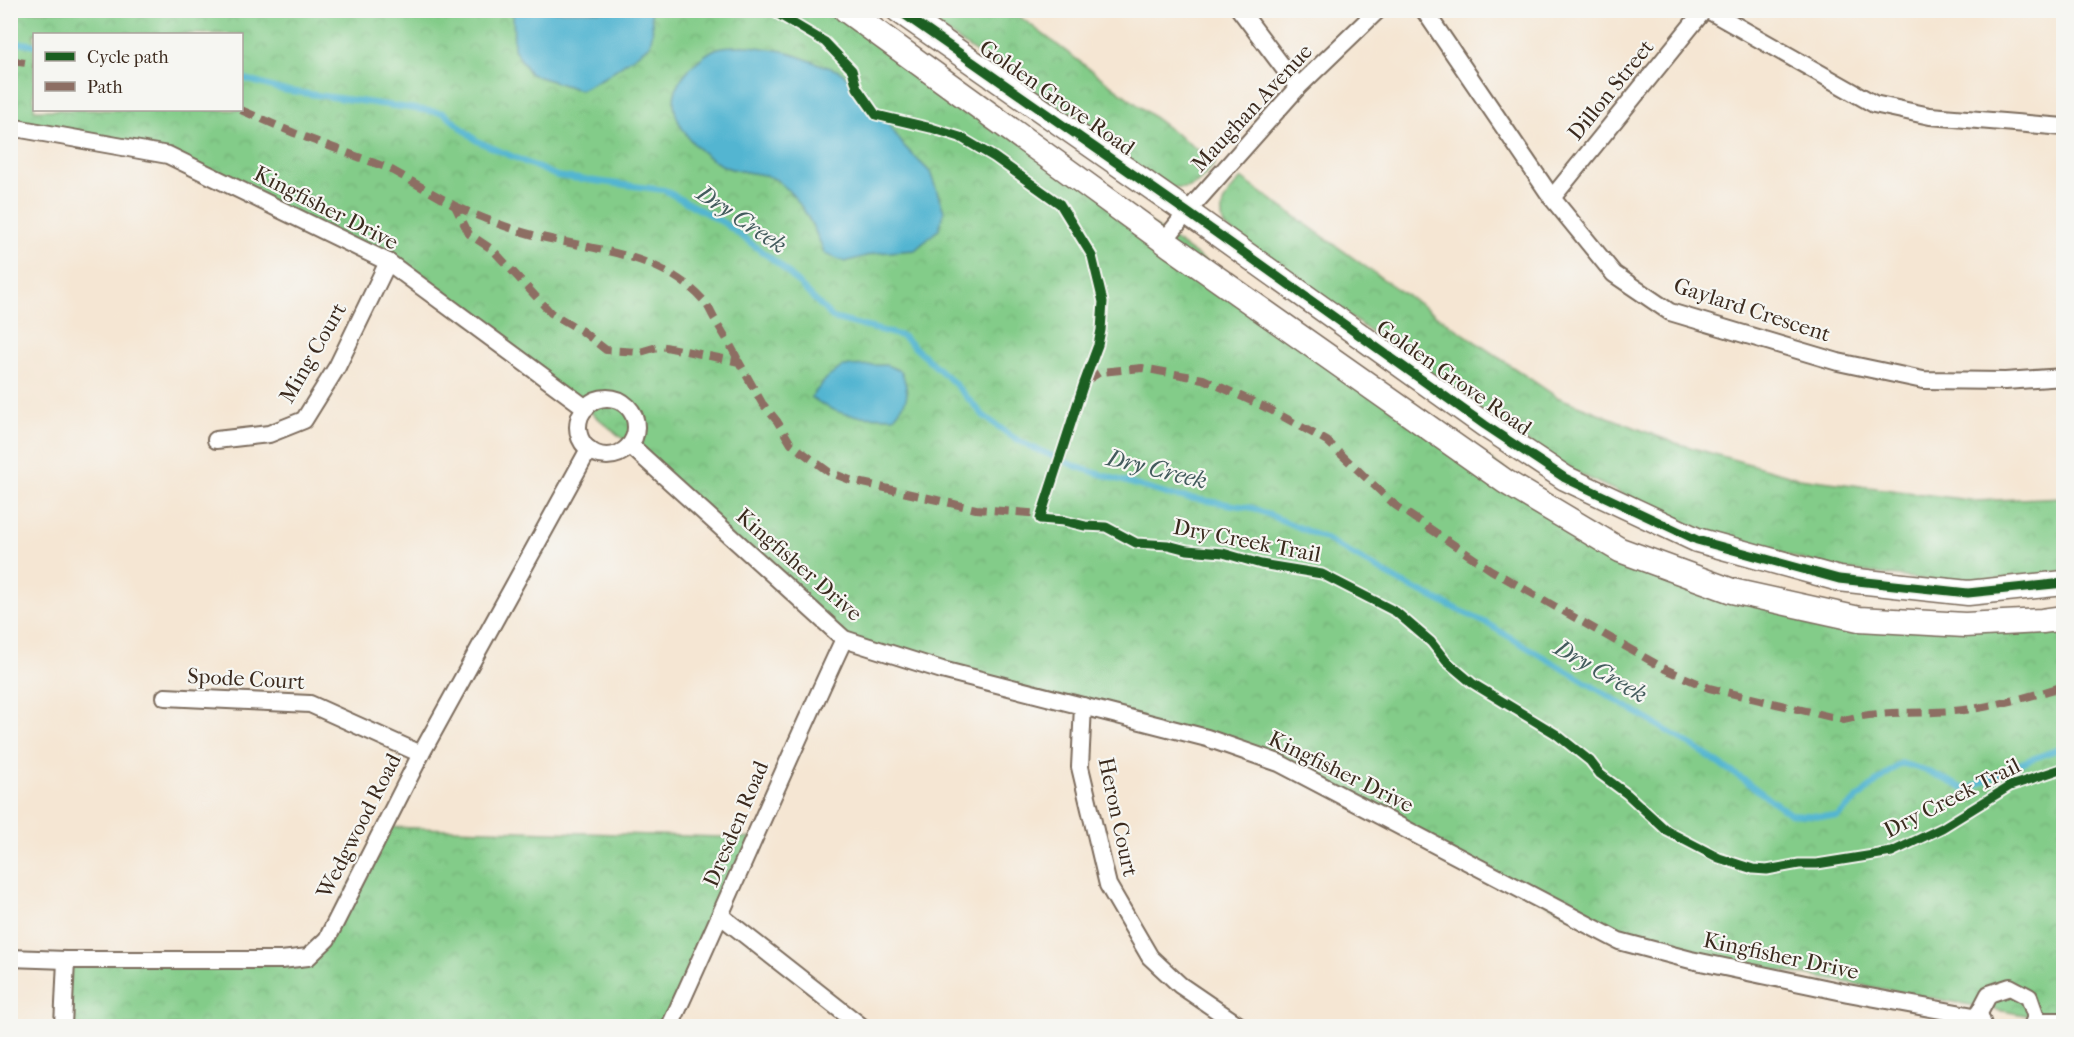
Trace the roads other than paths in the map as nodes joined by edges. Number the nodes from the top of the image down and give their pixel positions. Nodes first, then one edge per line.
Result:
1 (846, 10) edge
2 (898, 10) edge
3 (1239, 10) edge
4 (1378, 10) edge
5 (1424, 10) edge
6 (1706, 10) edge
7 (1298, 87) junction
8 (10, 127) edge
9 (2064, 127) edge
10 (1552, 198) junction
11 (1187, 212) junction
12 (1164, 241) junction
13 (388, 262) junction
14 (2064, 377) edge
15 (586, 408) junction
16 (216, 440) dead end
17 (630, 445) junction
18 (589, 449) junction
19 (2064, 583) edge
20 (2064, 618) edge
21 (844, 639) junction
22 (165, 697) dead end
23 (1083, 706) junction
24 (421, 754) junction
25 (721, 916) junction
26 (10, 958) edge
27 (66, 960) junction
28 (2064, 1021) edge
29 (1981, 1022) edge
30 (2034, 1024) edge
31 (63, 1026) edge
32 (670, 1026) edge
33 (861, 1026) edge
34 (1240, 1026) edge

1 - 12 main road
2 - 11 main road, Golden Grove Road
3 - 7 street
4 - 7 street, Maughan Avenue
5 - 10 street, Gaylard Crescent
6 - 9 street
6 - 10 street, Dillon Street
7 - 11 street, Maughan Avenue
8 - 13 street, Kingfisher Drive
10 - 14 street, Gaylard Crescent
11 - 12 street, Maughan Avenue
11 - 19 main road, Golden Grove Road
12 - 20 main road
13 - 15 street, Kingfisher Drive
13 - 16 street, Ming Court
15 - 17 street
15 - 18 street
17 - 18 street
17 - 21 street, Kingfisher Drive
18 - 24 street, Wedgwood Road
21 - 23 street, Kingfisher Drive
21 - 25 street, Dresden Road
22 - 24 street, Spode Court
23 - 29 street, Kingfisher Drive
23 - 34 street, Heron Court
24 - 27 street, Wedgwood Road
25 - 32 street, Dresden Road
25 - 33 street
26 - 27 street, Wedgwood Road
27 - 31 street
28 - 30 street
29 - 30 street

